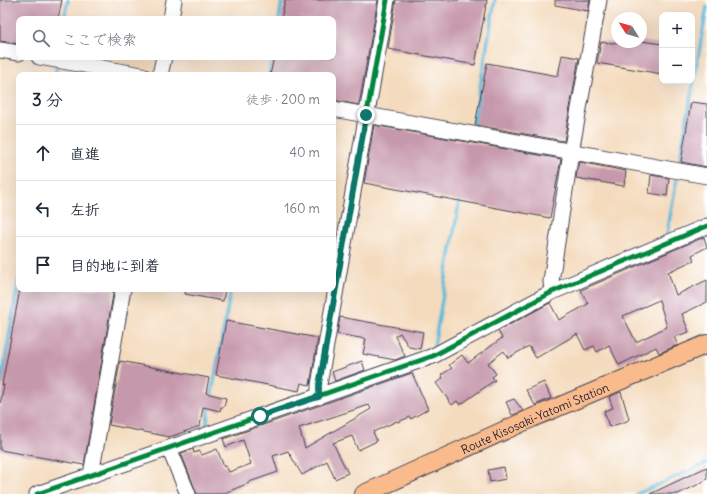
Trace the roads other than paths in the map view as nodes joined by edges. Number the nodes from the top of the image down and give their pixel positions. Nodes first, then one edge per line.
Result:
1 (174, 0) edge
2 (387, 0) edge
3 (599, 0) edge
4 (171, 16) edge
5 (0, 50) edge
6 (16, 53) edge
7 (56, 60) edge
8 (125, 72) edge
9 (336, 109) edge
10 (367, 111) junction
11 (572, 148) junction
12 (707, 176) edge
13 (707, 226) edge
14 (552, 288) junction
15 (122, 292) edge
16 (707, 344) edge
17 (319, 392) junction
18 (169, 448) junction
19 (91, 470) junction
20 (37, 494) edge
21 (188, 494) edge
22 (364, 494) edge

1 - 4 street
2 - 10 street
3 - 11 street
5 - 6 street
7 - 8 street
9 - 10 street
10 - 11 street
10 - 17 street
11 - 12 street
11 - 14 street
13 - 14 street
14 - 17 street
15 - 19 street
16 - 22 main road, Route Kisosaki-Yatomi Station
17 - 18 street
18 - 19 street
18 - 21 street
19 - 20 street

